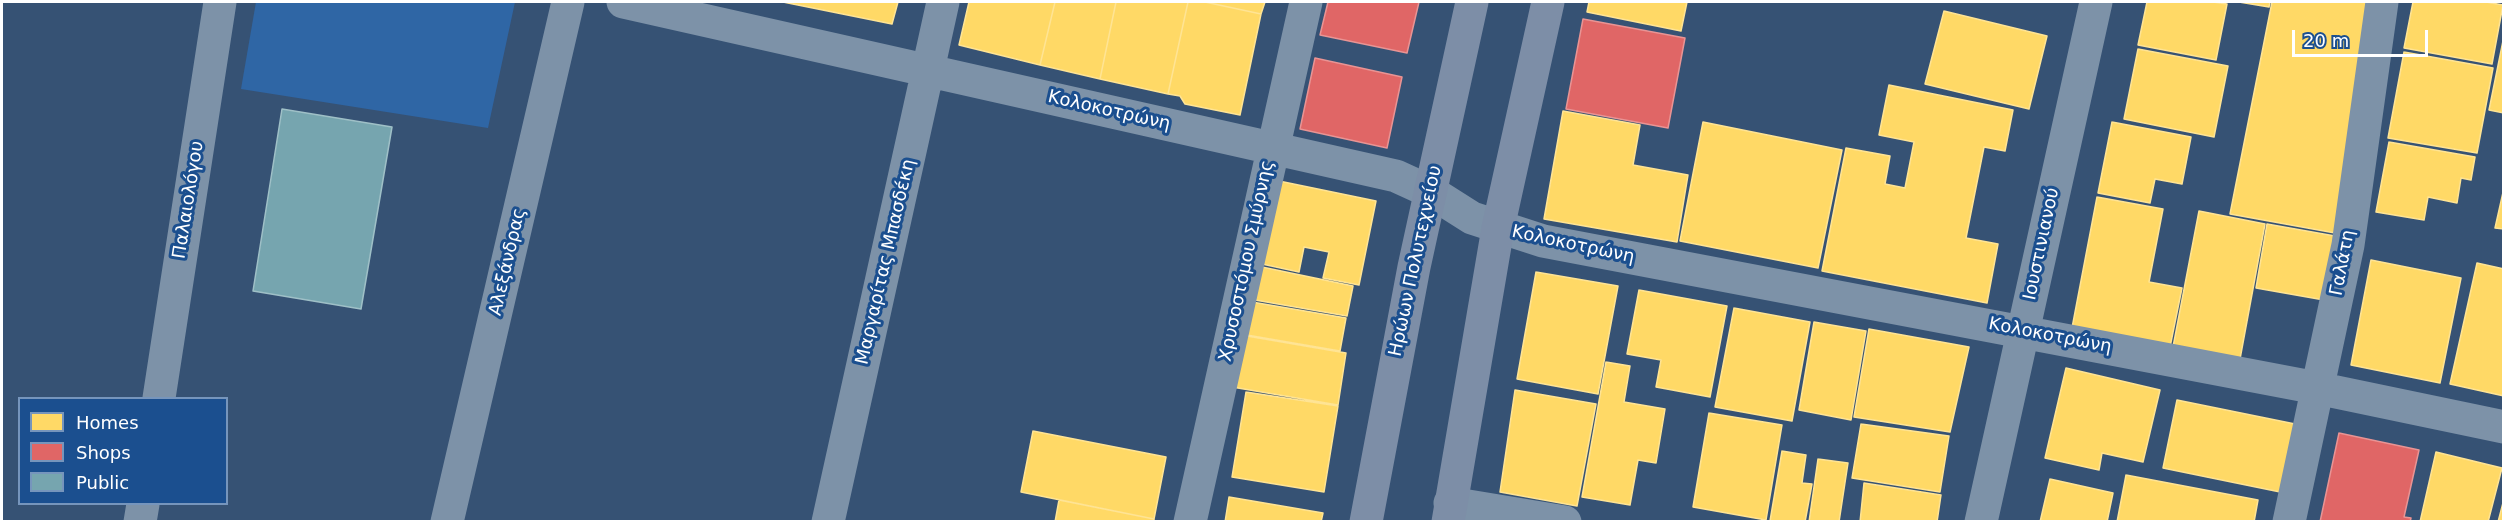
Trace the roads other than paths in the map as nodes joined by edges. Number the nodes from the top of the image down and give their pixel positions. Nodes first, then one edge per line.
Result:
1 (220, 2) edge
2 (568, 2) edge
3 (623, 2) edge
4 (943, 2) edge
5 (1306, 2) edge
6 (1472, 2) edge
7 (1548, 2) edge
8 (2096, 2) edge
9 (2382, 2) edge
10 (930, 70) junction
11 (1272, 147) junction
12 (1431, 192) junction
13 (1498, 228) junction
14 (2023, 331) junction
15 (2317, 388) junction
16 (159, 397) edge
17 (2504, 428) edge
18 (143, 505) edge
19 (1449, 512) edge
20 (140, 522) edge
21 (447, 522) edge
22 (828, 522) edge
23 (1190, 522) edge
24 (1366, 522) edge
25 (1565, 522) edge
26 (1981, 522) edge
27 (2289, 522) edge

1 - 16 street, Παλαιολόγου
2 - 21 street, Αλεξάνδρας
3 - 10 street, Κολοκοτρώνη
4 - 10 street, Μαργαρίτας Μπασδέκη
5 - 11 street, Χρυσοστόμου Σμύρνης
6 - 12 main road, Ηρώων Πολυτεχνείου
7 - 13 main road
8 - 14 street, Ιουστινιανού
9 - 15 street, Γαλάτη
10 - 11 street, Κολοκοτρώνη
10 - 22 street, Μαργαρίτας Μπασδέκη
11 - 12 street, Κολοκοτρώνη
11 - 23 street, Χρυσοστόμου Σμύρνης
12 - 13 street, Κολοκοτρώνη
12 - 24 main road, Ηρώων Πολυτεχνείου
13 - 14 street, Κολοκοτρώνη
13 - 19 main road
14 - 15 street, Κολοκοτρώνη
14 - 26 street, Ιουστινιανού
15 - 17 street, Κολοκοτρώνη
15 - 27 street, Γαλάτη
18 - 20 street
19 - 25 street

